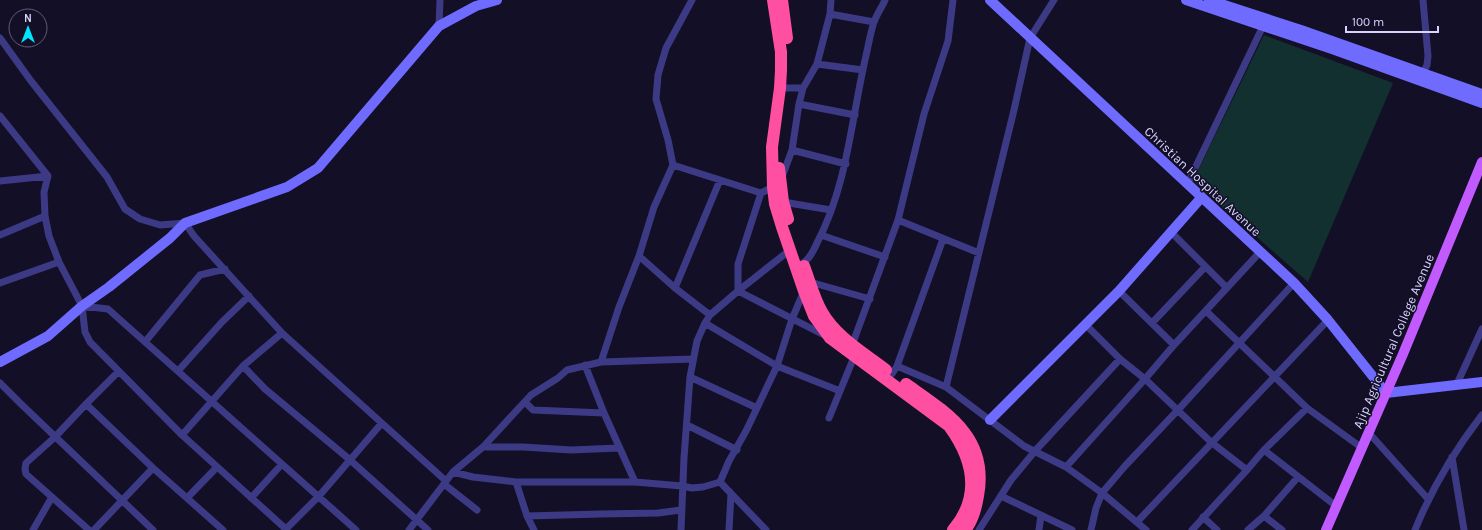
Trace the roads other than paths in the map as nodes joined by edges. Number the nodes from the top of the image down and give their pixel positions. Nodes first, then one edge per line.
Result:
1 (440, 0) edge
2 (497, 0) edge
3 (692, 0) edge
4 (773, 0) edge
5 (782, 0) edge
6 (831, 0) edge
7 (885, 0) edge
8 (953, 0) edge
9 (990, 0) edge
10 (1054, 0) edge
11 (1189, 0) edge
12 (1209, 0) edge
13 (1423, 0) edge
14 (830, 14) junction
15 (874, 22) junction
16 (439, 26) junction
17 (1263, 26) junction
18 (0, 38) edge
19 (1030, 38) junction
20 (817, 64) junction
21 (863, 70) junction
22 (1421, 77) junction
23 (803, 88) junction
24 (784, 89) junction
25 (1482, 94) edge
26 (1482, 103) edge
27 (799, 104) junction
28 (855, 114) junction
29 (0, 116) edge
30 (792, 150) junction
31 (1482, 162) edge
32 (846, 164) junction
33 (673, 165) junction
34 (48, 176) junction
35 (720, 180) junction
36 (0, 181) edge
37 (776, 184) junction
38 (1187, 185) junction
39 (761, 193) junction
40 (1201, 198) junction
41 (784, 202) junction
42 (831, 210) junction
43 (45, 216) junction
44 (898, 220) junction
45 (185, 223) junction
46 (1171, 232) junction
47 (0, 235) edge
48 (821, 235) junction
49 (943, 238) junction
50 (790, 250) junction
51 (1260, 252) junction
52 (979, 253) junction
53 (639, 256) junction
54 (885, 257) junction
55 (59, 262) junction
56 (800, 265) junction
57 (1205, 266) junction
58 (225, 269) junction
59 (1294, 283) junction
60 (0, 284) edge
61 (807, 286) junction
62 (675, 288) junction
63 (1227, 288) junction
64 (738, 291) junction
65 (1119, 291) junction
66 (249, 296) junction
67 (870, 299) junction
68 (82, 306) junction
69 (1206, 311) junction
70 (710, 315) junction
71 (792, 319) junction
72 (1328, 320) junction
73 (705, 323) junction
74 (1152, 323) junction
75 (1086, 324) junction
76 (1482, 329) edge
77 (282, 333) junction
78 (830, 338) junction
79 (145, 342) junction
80 (1238, 343) junction
81 (1174, 345) junction
82 (851, 351) junction
83 (693, 359) junction
84 (1120, 359) junction
85 (0, 362) edge
86 (601, 362) junction
87 (585, 365) junction
88 (244, 366) junction
89 (777, 366) junction
90 (894, 370) junction
91 (178, 371) junction
92 (118, 372) junction
93 (690, 377) junction
94 (1274, 377) junction
95 (1145, 379) junction
96 (1482, 382) edge
97 (0, 383) edge
98 (1456, 386) junction
99 (946, 387) junction
100 (840, 391) junction
101 (1386, 393) junction
102 (213, 402) junction
103 (525, 402) junction
104 (86, 404) junction
105 (757, 408) junction
106 (1307, 408) junction
107 (1177, 411) junction
108 (604, 413) junction
109 (1482, 415) edge
110 (829, 418) dead end
111 (990, 420) junction
112 (381, 424) junction
113 (687, 425) junction
114 (1368, 434) junction
115 (182, 435) junction
116 (55, 437) junction
117 (1211, 442) junction
118 (483, 447) junction
119 (619, 448) junction
120 (1362, 448) junction
121 (737, 450) junction
122 (1264, 450) junction
123 (1035, 451) junction
124 (1452, 457) junction
125 (350, 459) junction
126 (282, 464) junction
127 (217, 467) junction
128 (1066, 467) junction
129 (153, 468) junction
130 (1247, 470) junction
131 (453, 472) junction
132 (1298, 477) junction
133 (445, 482) junction
134 (516, 482) junction
135 (635, 482) junction
136 (720, 482) junction
137 (682, 486) junction
138 (1102, 493) junction
139 (319, 496) junction
140 (1001, 496) junction
141 (52, 497) junction
142 (187, 498) junction
143 (251, 498) junction
144 (1428, 499) junction
145 (122, 501) junction
146 (1336, 506) junction
147 (478, 510) dead end
148 (681, 510) junction
149 (1041, 515) junction
150 (527, 516) junction
151 (1264, 516) junction
152 (1203, 517) junction
153 (417, 521) junction
154 (1137, 522) junction
155 (967, 528) edge
156 (33, 530) edge
157 (89, 530) edge
158 (94, 530) edge
159 (153, 530) edge
160 (223, 530) edge
161 (286, 530) edge
162 (356, 530) edge
163 (409, 530) edge
164 (428, 530) edge
165 (534, 530) edge
166 (681, 530) edge
167 (728, 530) edge
168 (766, 530) edge
169 (1039, 530) edge
170 (1072, 530) edge
171 (1091, 530) edge
172 (1146, 530) edge
173 (1192, 530) edge
174 (1217, 530) edge
175 (1248, 530) edge
176 (1282, 530) edge
177 (1326, 530) edge
178 (1414, 530) edge
179 (1464, 530) edge

1 - 16 street
2 - 16 main road
3 - 33 street
4 - 24 highway
5 - 24 highway
6 - 14 street
7 - 15 street
8 - 44 street
9 - 19 main road, Christian Hospital Avenue
10 - 19 street
11 - 17 main road
12 - 22 main road
13 - 22 street
14 - 15 street
14 - 20 street
15 - 21 street
16 - 45 main road
17 - 22 main road
17 - 38 street
18 - 45 street
19 - 38 main road, Christian Hospital Avenue
19 - 52 street
20 - 21 street
20 - 23 street
21 - 28 street
22 - 25 main road
22 - 26 main road
23 - 24 street
23 - 27 street
24 - 37 highway
27 - 28 street
27 - 30 street
28 - 32 street
29 - 34 street
30 - 32 street
30 - 37 street
31 - 101 main road, Ajip Agricultural College Avenue
32 - 42 street
33 - 35 street
33 - 53 street
34 - 36 street
34 - 43 street
35 - 39 street
35 - 62 street
37 - 39 street
37 - 41 highway
37 - 50 highway
38 - 40 main road, Christian Hospital Avenue
39 - 64 street
40 - 46 main road
40 - 51 main road, Christian Hospital Avenue
41 - 42 street
41 - 56 highway
42 - 48 street
43 - 47 street
43 - 55 street
44 - 49 street
44 - 54 street
45 - 58 street
45 - 68 main road
46 - 57 street
46 - 65 main road
48 - 54 street
48 - 56 street
49 - 52 street
49 - 90 street
50 - 56 highway
50 - 64 street
51 - 59 main road, Christian Hospital Avenue
51 - 63 street
52 - 99 street
53 - 62 street
53 - 86 street
54 - 67 street
55 - 60 street
55 - 68 street
56 - 61 highway
57 - 63 street
57 - 74 street
58 - 66 street
58 - 79 street
59 - 72 main road, Christian Hospital Avenue
59 - 80 street
61 - 67 street
61 - 71 street
61 - 78 highway
61 - 82 highway
62 - 70 street
63 - 69 street
64 - 70 street
64 - 71 street
65 - 74 street
65 - 75 main road
66 - 77 street
66 - 91 street
67 - 82 street
68 - 79 street
68 - 85 main road
68 - 92 street
69 - 80 street
69 - 81 street
70 - 73 street
71 - 78 street
71 - 89 street
72 - 94 street
72 - 101 main road, Christian Hospital Avenue
73 - 83 street
73 - 89 street
74 - 81 street
75 - 84 street
75 - 111 main road
76 - 98 street
77 - 88 street
77 - 112 street
78 - 82 highway
79 - 91 street
80 - 94 street
80 - 107 street
81 - 95 street
82 - 90 highway
82 - 100 street
82 - 155 highway
83 - 86 street
83 - 93 street
84 - 95 street
84 - 123 street
86 - 87 street
87 - 103 street
87 - 108 street
88 - 102 street
88 - 125 street
89 - 100 street
89 - 105 street
90 - 99 street
90 - 155 highway
91 - 102 street
92 - 104 street
92 - 115 street
93 - 105 street
93 - 113 street
94 - 106 street
94 - 117 street
95 - 107 street
95 - 128 street
96 - 98 main road
97 - 116 street
98 - 101 main road
99 - 111 street
100 - 110 street
101 - 114 main road, Ajip Agricultural College Avenue
102 - 115 street
102 - 126 street
103 - 108 street
103 - 118 street
104 - 116 street
104 - 129 street
105 - 121 street
106 - 120 street
106 - 122 street
107 - 117 street
107 - 138 street
108 - 119 street
109 - 124 street
111 - 123 street
112 - 125 street
112 - 133 street
113 - 121 street
113 - 137 street
114 - 120 main road, Ajip Agricultural College Avenue
114 - 144 street
115 - 127 street
116 - 141 street
116 - 145 street
117 - 130 street
117 - 154 street
118 - 119 street
118 - 131 street
119 - 135 street
120 - 146 main road, Ajip Agricultural College Avenue
121 - 136 street
122 - 130 street
122 - 132 street
123 - 128 street
123 - 140 street
124 - 144 street
124 - 179 street
125 - 139 street
125 - 153 street
126 - 139 street
126 - 143 street
127 - 142 street
127 - 143 street
128 - 138 street
129 - 142 street
129 - 145 street
130 - 152 street
131 - 133 street
131 - 134 street
132 - 146 street
132 - 151 street
133 - 147 street
133 - 153 street
134 - 135 street
134 - 150 street
135 - 137 street
136 - 137 street
136 - 167 street
136 - 168 street
137 - 148 street
138 - 154 street
138 - 171 street
139 - 161 street
139 - 162 street
140 - 149 street
140 - 155 street
141 - 156 street
141 - 157 street
142 - 160 street
143 - 161 street
144 - 178 street
145 - 158 street
145 - 159 street
146 - 177 main road, Ajip Agricultural College Avenue
148 - 150 street
148 - 166 street
149 - 169 street
149 - 170 street
150 - 165 street
151 - 175 street
151 - 176 street
152 - 173 street
152 - 174 street
153 - 163 street
153 - 164 street
154 - 172 street

